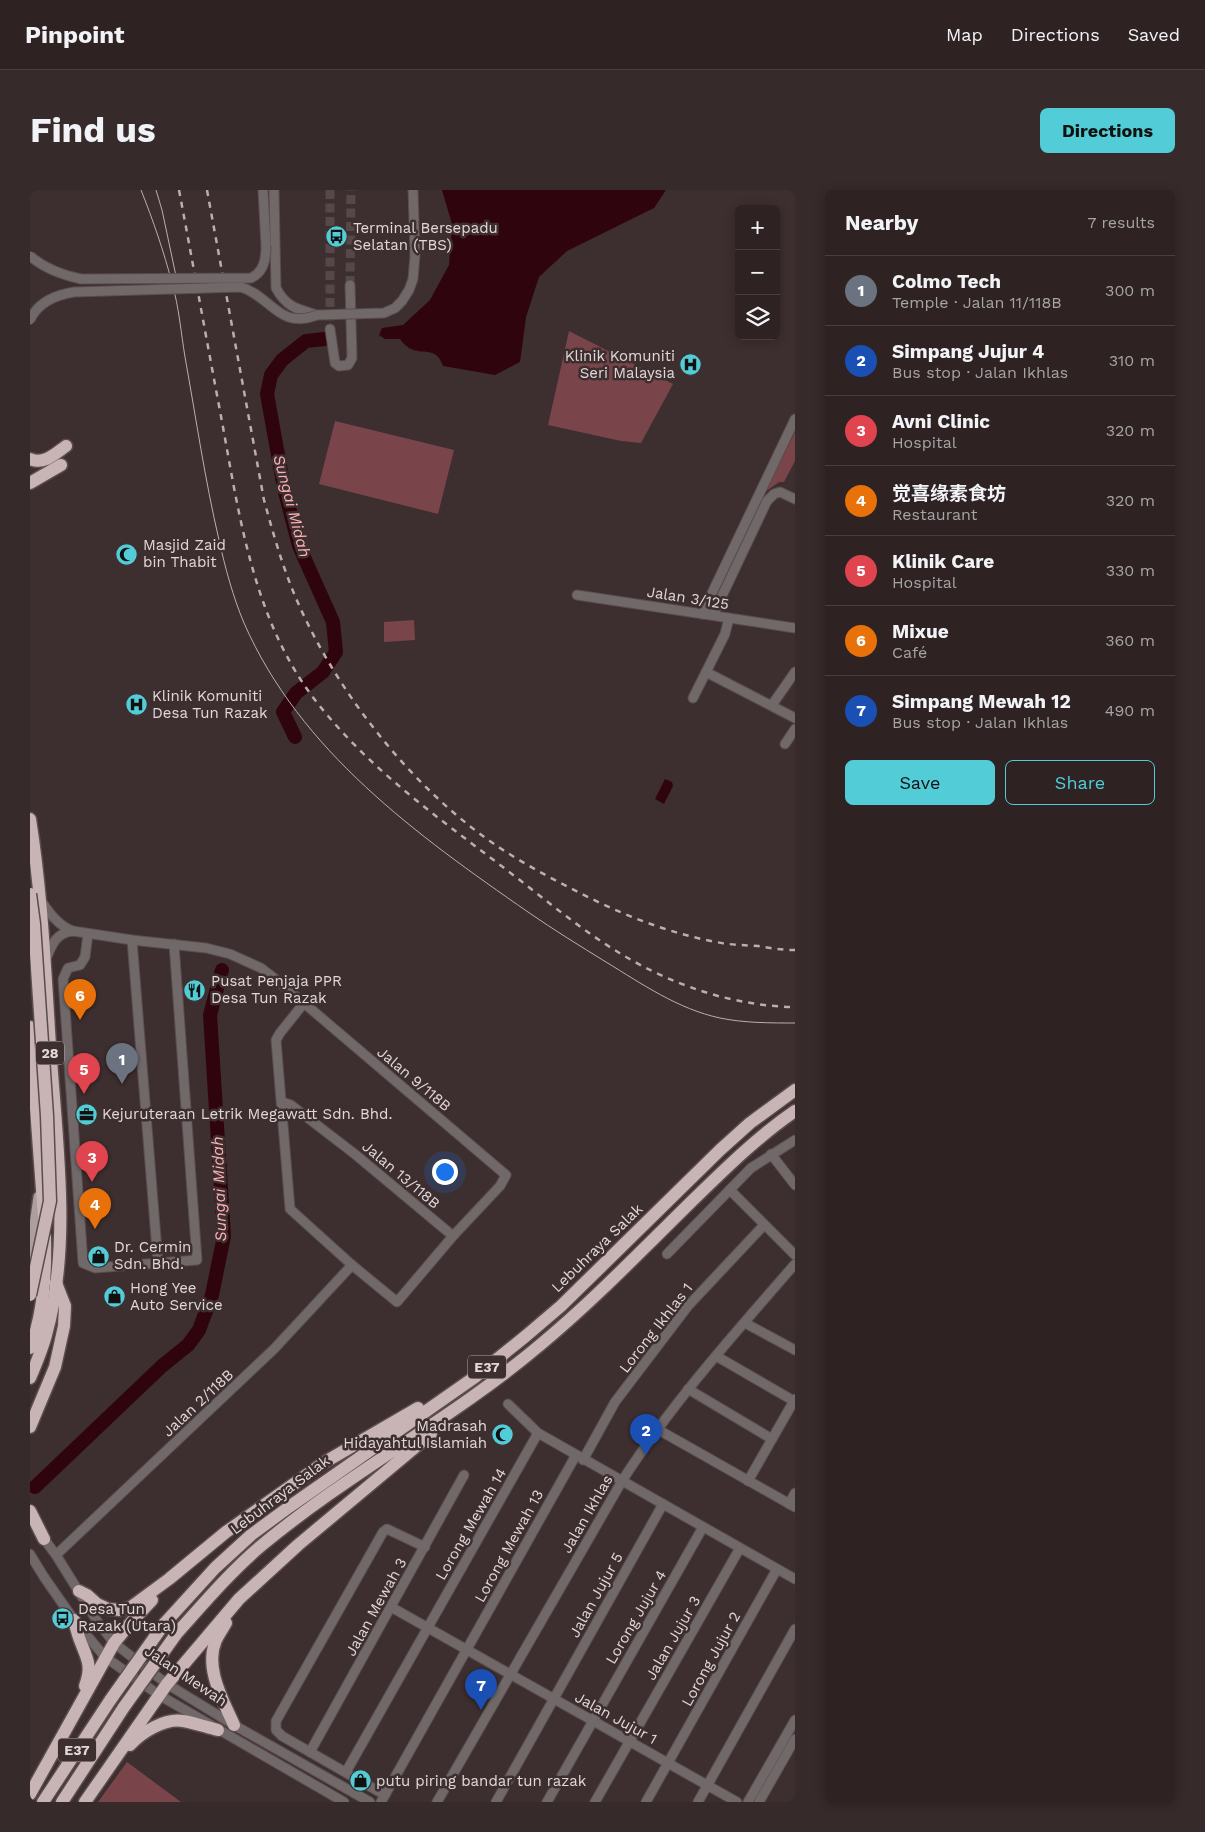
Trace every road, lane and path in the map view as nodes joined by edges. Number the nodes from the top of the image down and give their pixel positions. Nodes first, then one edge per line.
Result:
1 (263, 190) edge
2 (274, 190) edge
3 (413, 190) edge
4 (275, 208) junction
5 (266, 246) junction
6 (30, 256) edge
7 (350, 285) tunnel mouth
8 (330, 313) dead end
9 (352, 313) junction
10 (317, 315) junction
11 (30, 320) edge
12 (330, 329) tunnel mouth
13 (795, 418) edge
14 (66, 446) dead end
15 (30, 459) edge
16 (62, 465) dead end
17 (30, 482) edge
18 (795, 499) edge
19 (578, 595) dead end
20 (702, 614) junction
21 (713, 615) junction
22 (729, 618) junction
23 (795, 628) edge
24 (706, 672) junction
25 (795, 672) edge
26 (693, 698) dead end
27 (772, 705) junction
28 (795, 718) edge
29 (795, 729) edge
30 (785, 744) dead end
31 (30, 819) edge
32 (35, 898) edge
33 (73, 931) junction
34 (88, 934) junction
35 (132, 940) junction
36 (174, 944) junction
37 (44, 962) junction
38 (304, 1003) junction
39 (30, 1027) edge
40 (31, 1075) edge
41 (795, 1090) edge
42 (282, 1102) junction
43 (795, 1111) edge
44 (795, 1140) edge
45 (771, 1154) junction
46 (42, 1169) junction
47 (795, 1186) edge
48 (730, 1190) junction
49 (764, 1225) junction
50 (33, 1228) edge
51 (452, 1236) junction
52 (667, 1254) dead end
53 (795, 1255) edge
54 (30, 1259) edge
55 (158, 1263) junction
56 (795, 1264) edge
57 (352, 1265) junction
58 (56, 1283) junction
59 (30, 1295) edge
60 (745, 1322) junction
61 (35, 1346) edge
62 (795, 1350) edge
63 (716, 1356) junction
64 (475, 1377) junction
65 (30, 1378) edge
66 (489, 1386) junction
67 (688, 1389) junction
68 (794, 1400) edge
69 (508, 1404) dead end
70 (30, 1427) edge
71 (657, 1429) junction
72 (538, 1433) junction
73 (772, 1439) junction
74 (580, 1457) junction
75 (464, 1475) dead end
76 (622, 1481) junction
77 (748, 1481) junction
78 (795, 1494) edge
79 (662, 1504) junction
80 (792, 1506) edge
81 (30, 1511) edge
82 (30, 1524) edge
83 (703, 1527) junction
84 (44, 1539) junction
85 (425, 1547) junction
86 (740, 1548) junction
87 (30, 1554) edge
88 (56, 1555) junction
89 (778, 1569) junction
90 (169, 1579) junction
91 (795, 1579) edge
92 (79, 1591) junction
93 (239, 1599) junction
94 (391, 1607) junction
95 (74, 1620) junction
96 (427, 1627) junction
97 (795, 1630) edge
98 (114, 1643) junction
99 (467, 1650) junction
100 (106, 1657) junction
101 (510, 1674) junction
102 (167, 1684) junction
103 (159, 1695) junction
104 (554, 1699) junction
105 (75, 1714) junction
106 (592, 1720) junction
107 (795, 1720) edge
108 (234, 1725) junction
109 (218, 1730) junction
110 (793, 1736) edge
111 (630, 1742) junction
112 (310, 1752) junction
113 (115, 1761) junction
114 (668, 1763) junction
115 (346, 1772) junction
116 (708, 1786) junction
117 (30, 1794) edge
118 (383, 1799) edge
119 (755, 1801) edge
120 (43, 1802) edge
121 (62, 1802) edge
122 (85, 1802) edge
123 (344, 1802) edge
124 (370, 1802) edge
125 (437, 1802) edge
126 (496, 1802) edge
127 (547, 1802) edge
128 (596, 1802) edge
129 (646, 1802) edge
130 (698, 1802) edge
131 (737, 1802) edge

1 - 5 street
2 - 4 street
3 - 10 street, bridge
4 - 5 street
4 - 10 street
5 - 6 street, bridge
7 - 9 street
8 - 9 street
9 - 12 street
10 - 11 street, bridge
13 - 20 street
14 - 15 highway
16 - 17 highway
18 - 21 street
19 - 20 street, Jalan 3/125
20 - 21 street, Jalan 3/125
21 - 22 street, Jalan 3/125
22 - 23 street, Jalan 3/125
22 - 24 street
24 - 26 street
24 - 27 street
25 - 27 street
27 - 28 street
29 - 30 street
31 - 32 highway, 28
32 - 33 street
32 - 37 highway, 28
32 - 59 highway, bridge
33 - 34 street, Jalan 9/118B
33 - 37 street
34 - 35 street, Jalan 9/118B
34 - 55 street
35 - 36 street, Jalan 9/118B
35 - 55 street
36 - 38 street, Jalan 9/118B
36 - 55 street
37 - 58 highway, 28
38 - 42 street
38 - 51 street, Jalan 9/118B
39 - 40 highway, 28
40 - 46 highway, 28
41 - 64 highway, Lebuhraya Salak / E37
42 - 51 street, Jalan 13/118B
42 - 57 street
43 - 66 highway, Lebuhraya Salak / E37
44 - 45 street
45 - 47 street
45 - 48 street
46 - 50 main road
46 - 61 highway, 28
48 - 49 street
48 - 52 street
49 - 53 street
49 - 74 street, Lorong Ikhlas 1
50 - 54 main road
51 - 57 street
56 - 60 street, Jalan Ikhlas
57 - 88 street, Jalan 2/118B
58 - 61 highway, 28
58 - 70 highway
60 - 62 street
60 - 63 street, Jalan Ikhlas
61 - 65 highway, 28
63 - 67 street, Jalan Ikhlas
63 - 68 street
64 - 90 highway
64 - 120 highway, Lebuhraya Salak / E37, bridge
66 - 93 highway
66 - 121 highway, Lebuhraya Salak / E37, bridge
67 - 71 street, Jalan Ikhlas
67 - 73 street
68 - 73 street
69 - 72 street
71 - 76 street, Jalan Ikhlas
71 - 77 street
72 - 74 street
72 - 96 street, Lorong Mewah 14
73 - 77 street
74 - 76 street
74 - 99 street, Lorong Mewah 13
75 - 85 street, Jalan Mewah 3
76 - 79 street
76 - 101 street, Jalan Ikhlas
77 - 80 street
78 - 80 street
79 - 83 street
79 - 104 street, Jalan Jujur 5
81 - 84 highway
82 - 84 street, Jalan Mewah
83 - 86 street
83 - 106 street, Lorong Jujur 4
84 - 88 street, Jalan Mewah
85 - 94 street, Jalan Mewah 3
85 - 112 street
86 - 89 street
86 - 111 street, Jalan Jujur 3
87 - 95 street, Jalan Mewah
88 - 92 street, Jalan Mewah
89 - 91 street
89 - 114 street, Lorong Jujur 2
90 - 92 highway
90 - 98 highway
92 - 98 street, Jalan Mewah
93 - 102 highway
93 - 108 highway
94 - 96 street, Jalan Jujur 1
94 - 112 street, Jalan Mewah 3
95 - 100 street, Jalan Mewah
95 - 105 highway
96 - 99 street, Jalan Jujur 1
96 - 115 street, Lorong Mewah 14
97 - 116 street
98 - 100 highway
98 - 102 street, Jalan Mewah
99 - 101 street, Jalan Jujur 1
99 - 118 street, Lorong Mewah 13
100 - 103 street, Jalan Mewah
100 - 105 highway
101 - 104 street, Jalan Jujur 1
101 - 125 street, Jalan Ikhlas
102 - 103 highway
102 - 108 street, Jalan Mewah
103 - 109 street, Jalan Mewah
103 - 113 highway
104 - 106 street, Jalan Jujur 1
104 - 126 street, Jalan Jujur 5
105 - 117 highway
106 - 111 street, Jalan Jujur 1
106 - 127 street, Lorong Jujur 4
107 - 110 street
108 - 124 street, Jalan Mewah
109 - 113 highway
109 - 123 street, Jalan Mewah
110 - 119 street
111 - 114 street, Jalan Jujur 1
111 - 128 street, Jalan Jujur 3
112 - 115 street
113 - 122 highway
114 - 116 street, Jalan Jujur 1
114 - 129 street, Lorong Jujur 2
115 - 118 street
116 - 130 street
116 - 131 street, Jalan Jujur 1

